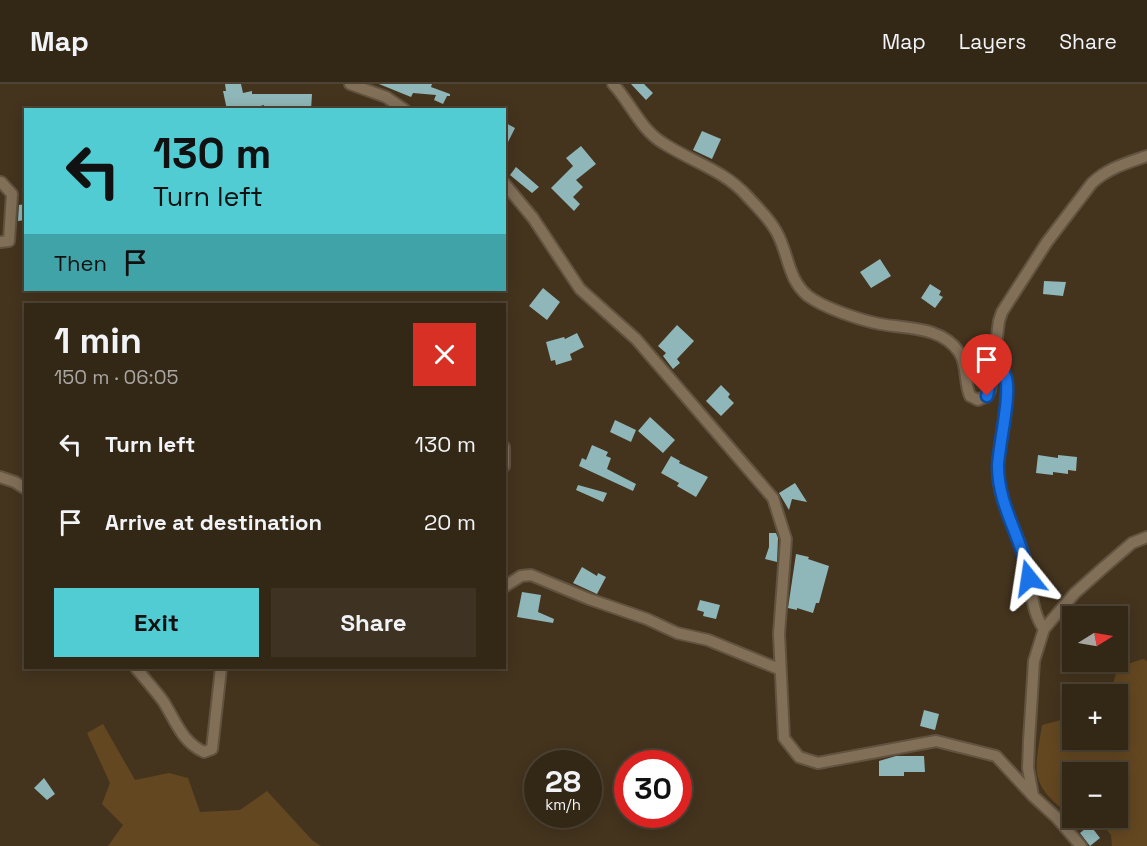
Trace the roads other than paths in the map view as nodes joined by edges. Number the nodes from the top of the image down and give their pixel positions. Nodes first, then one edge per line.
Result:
1 (350, 84) edge
2 (614, 84) edge
3 (402, 108) edge
4 (1147, 156) edge
5 (1, 182) edge
6 (506, 185) edge
7 (0, 242) edge
8 (994, 365) junction
9 (0, 477) edge
10 (24, 488) edge
11 (1147, 537) edge
12 (506, 586) edge
13 (1044, 628) junction
14 (137, 669) edge
15 (221, 669) edge
16 (779, 669) junction
17 (1033, 796) junction
18 (1081, 846) edge

1 - 3 street
2 - 8 street
4 - 8 street
5 - 7 street
6 - 16 street
8 - 13 street
9 - 10 street
11 - 13 street
12 - 16 street
13 - 17 street
14 - 15 street
16 - 17 street
17 - 18 street

